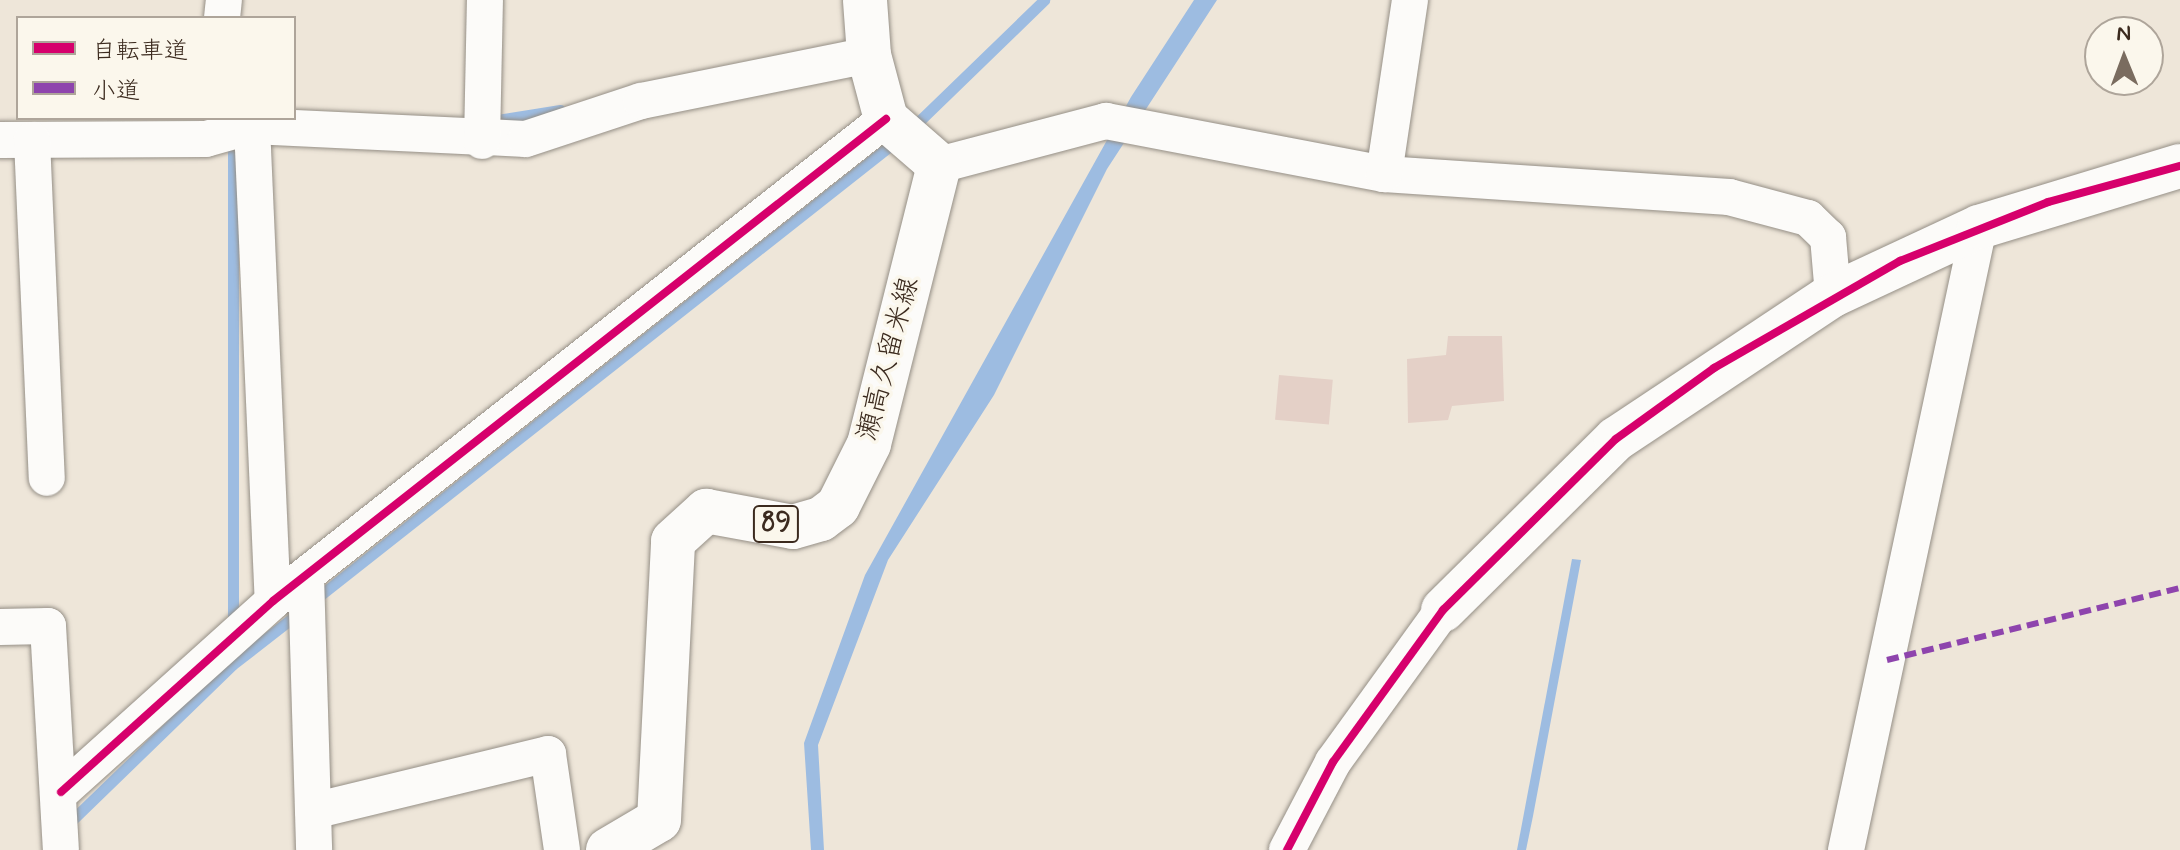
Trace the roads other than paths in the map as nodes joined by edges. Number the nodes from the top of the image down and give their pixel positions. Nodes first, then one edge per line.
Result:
1 (485, 0) edge
2 (865, 0) edge
3 (1410, 0) edge
4 (869, 55) junction
5 (252, 126) junction
6 (208, 128) edge
7 (910, 139) junction
8 (16, 140) edge
9 (482, 141) junction
10 (2180, 166) edge
11 (1384, 174) junction
12 (1979, 227) junction
13 (1833, 295) junction
14 (47, 478) dead end
15 (306, 576) junction
16 (273, 601) junction
17 (1443, 610) joint
18 (0, 627) edge
19 (61, 792) junction
20 (313, 811) junction
21 (61, 850) edge
22 (314, 850) edge
23 (562, 850) edge
24 (608, 850) edge
25 (1287, 850) edge
26 (1846, 850) edge

1 - 9 street
2 - 4 main road, 瀬高久留米線 / 89
3 - 11 street
4 - 7 main road, 瀬高久留米線 / 89
4 - 9 street
5 - 6 street
5 - 9 street
5 - 16 street
6 - 8 street
7 - 11 street
7 - 15 street
7 - 24 main road, 瀬高久留米線 / 89
8 - 14 street
10 - 12 main road
11 - 13 street
12 - 13 main road
12 - 26 street
13 - 17 main road
15 - 16 street
15 - 20 street
16 - 19 street
17 - 25 street
18 - 19 street
19 - 21 street
20 - 22 street
20 - 23 street

